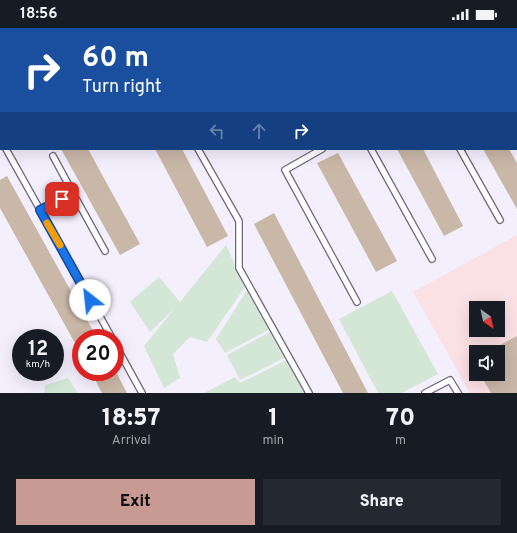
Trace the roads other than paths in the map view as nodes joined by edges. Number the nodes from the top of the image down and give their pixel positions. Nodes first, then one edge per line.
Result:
1 (7, 150) edge
2 (199, 150) edge
3 (320, 150) edge
4 (372, 150) edge
5 (461, 150) edge
6 (53, 156) dead end
7 (73, 193) junction
8 (40, 210) junction
9 (500, 220) dead end
10 (105, 251) dead end
11 (432, 259) dead end
12 (357, 302) dead end
13 (107, 329) edge
14 (124, 360) edge
15 (142, 393) edge
16 (309, 393) edge
17 (425, 393) edge
18 (458, 393) edge

1 - 8 lane
2 - 16 lane
3 - 12 lane
4 - 11 lane
5 - 9 lane
6 - 7 lane
7 - 8 lane
7 - 10 lane
8 - 13 lane
14 - 15 lane
17 - 18 lane

